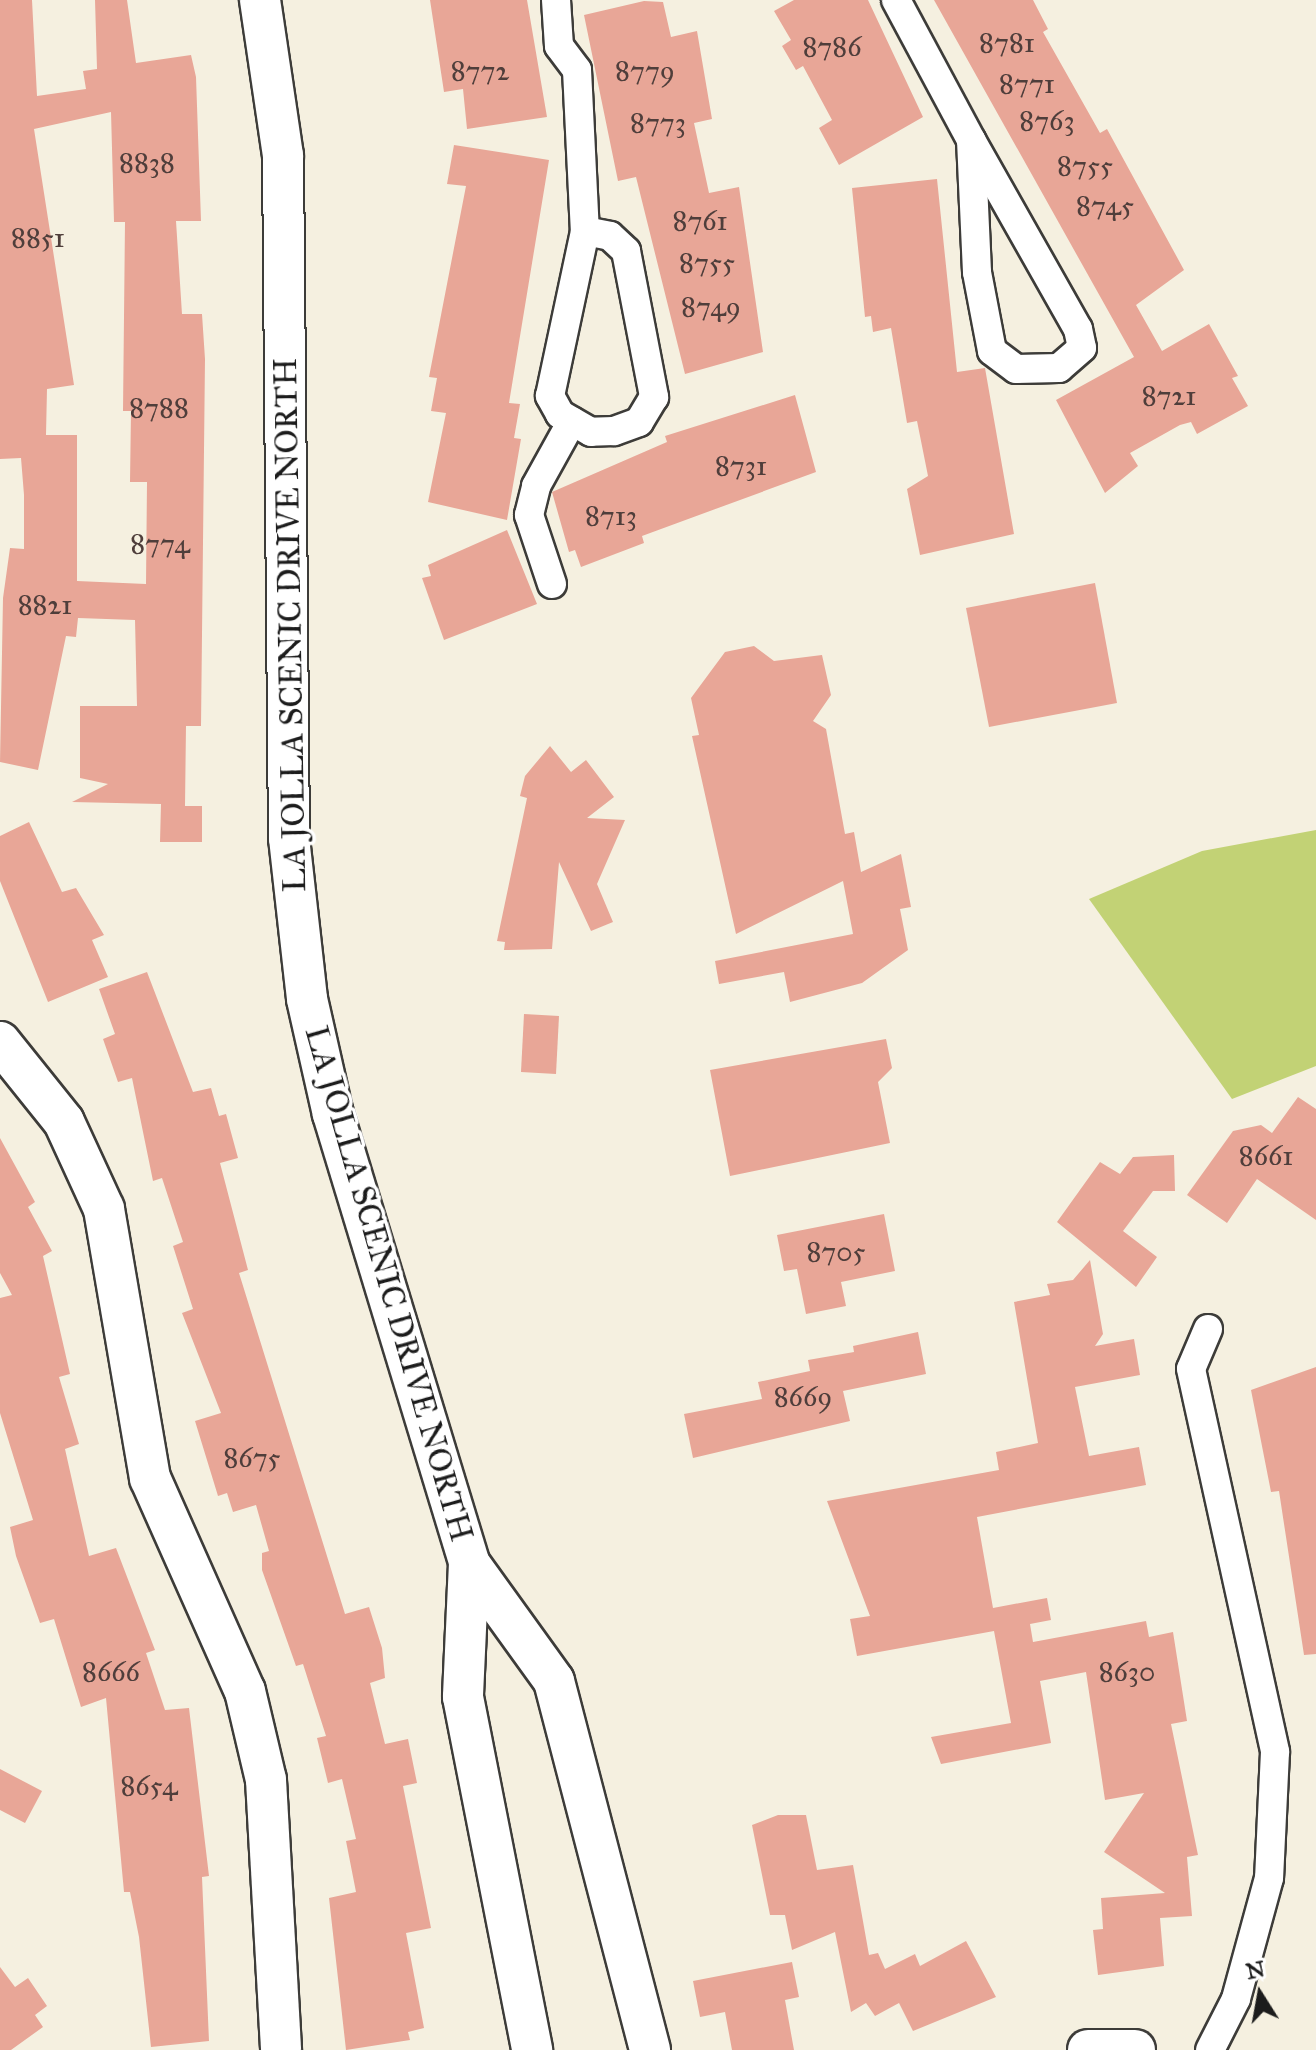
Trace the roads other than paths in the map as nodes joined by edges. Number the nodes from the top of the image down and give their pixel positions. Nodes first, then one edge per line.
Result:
1 (260, 0) edge
2 (556, 0) edge
3 (896, 0) edge
4 (971, 140) junction
5 (585, 231) junction
6 (572, 421) junction
7 (552, 584) dead end
8 (0, 1042) edge
9 (1208, 1329) dead end
10 (469, 1563) junction
11 (281, 2050) edge
12 (532, 2050) edge
13 (650, 2050) edge
14 (1088, 2050) edge
15 (1135, 2050) edge
16 (1210, 2050) edge

1 - 10 main road, LA JOLLA SCENIC DRIVE NORTH
2 - 5 street
3 - 4 street
4 - 4 street
5 - 6 street
5 - 6 street
6 - 7 street
8 - 11 main road
9 - 16 street
10 - 12 main road, LA JOLLA SCENIC DRIVE NORTH
10 - 13 main road, LA JOLLA SCENIC DRIVE NORTH
14 - 15 main road

